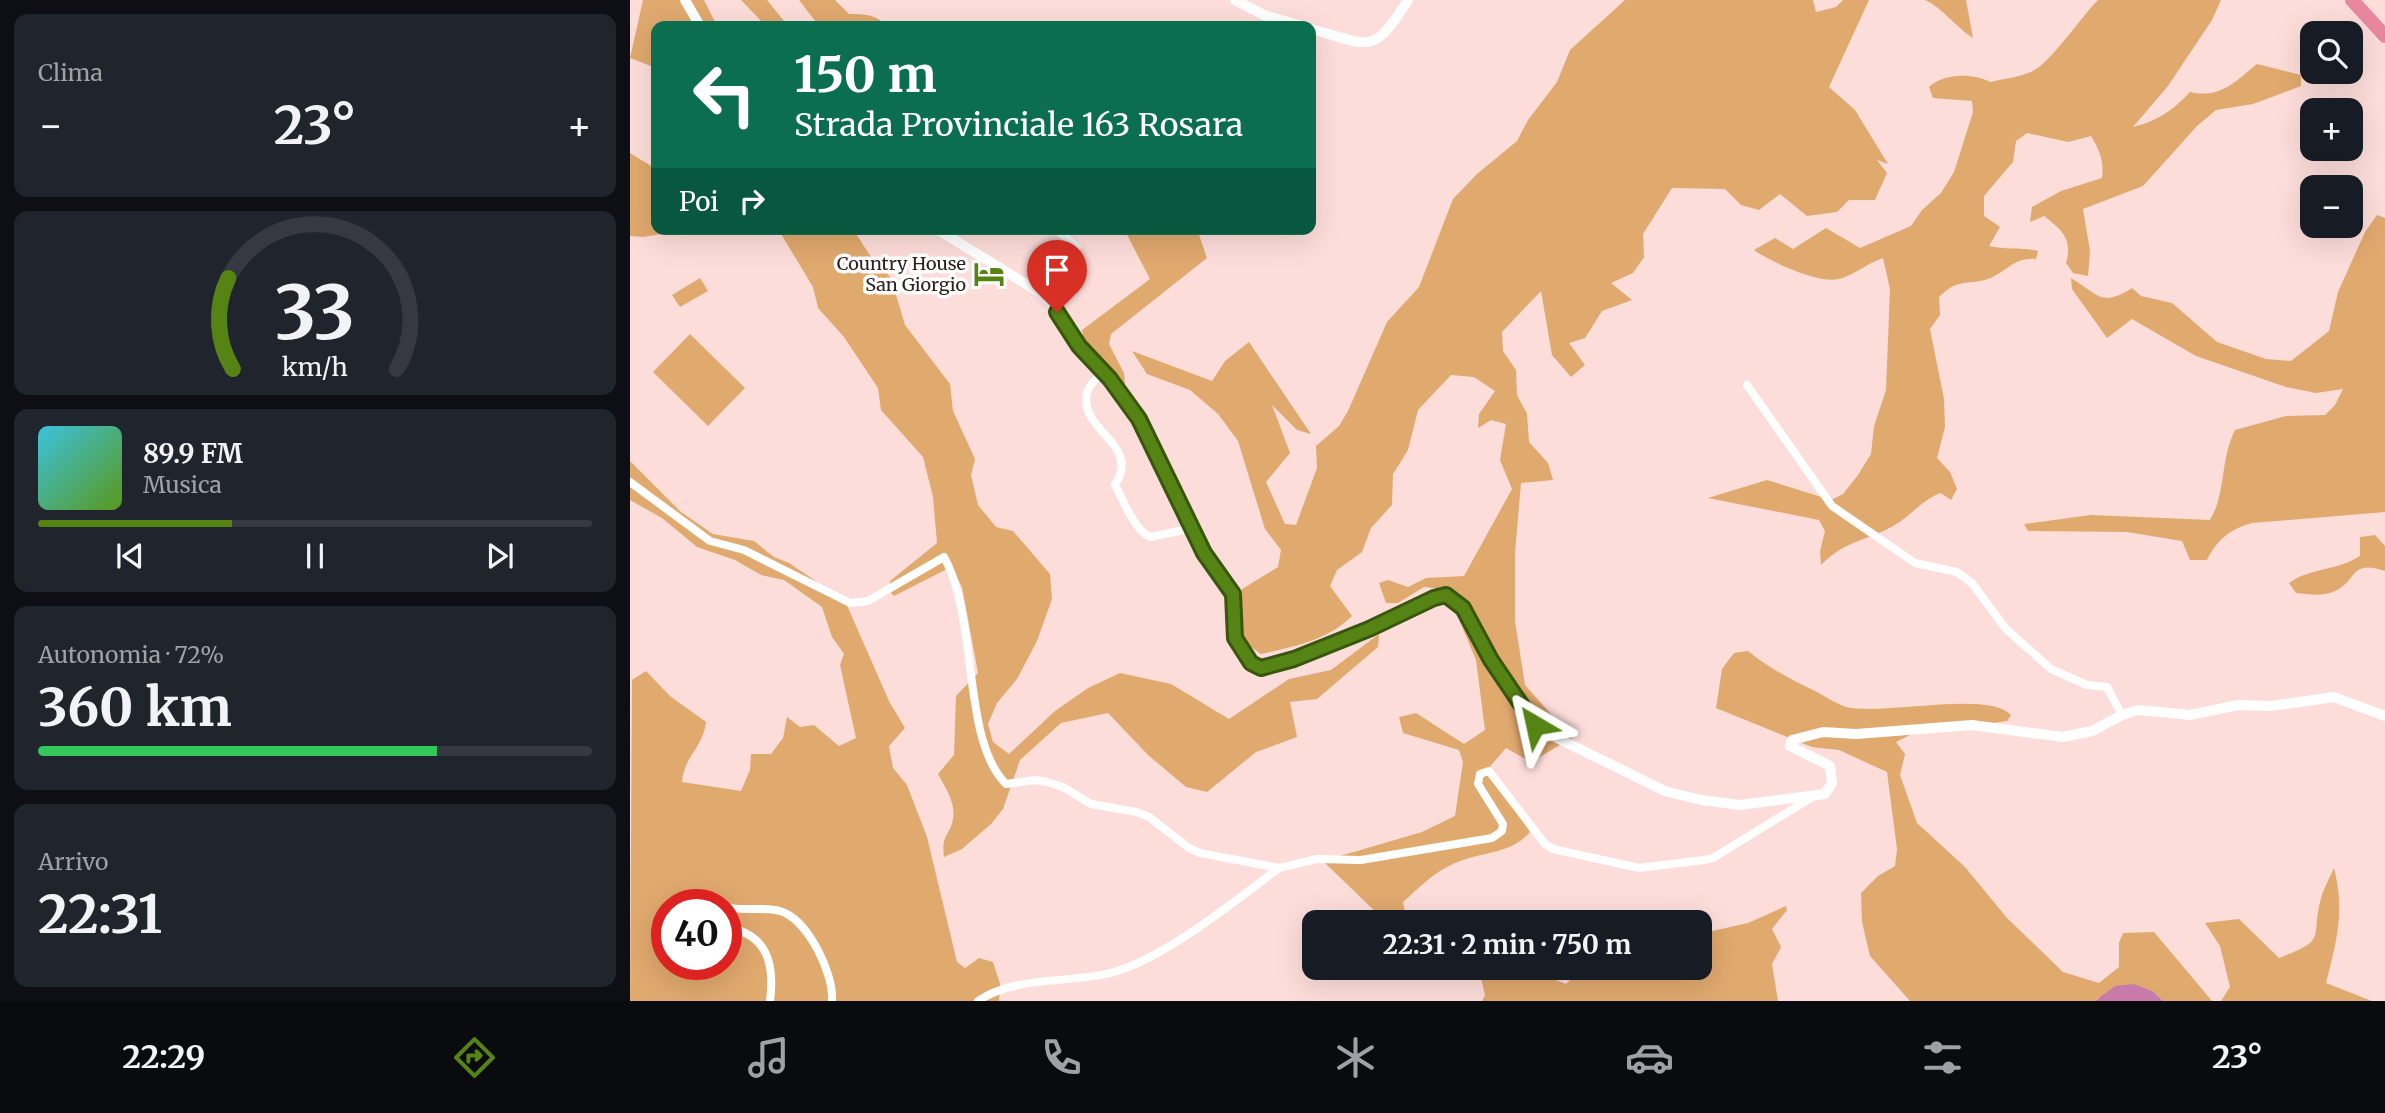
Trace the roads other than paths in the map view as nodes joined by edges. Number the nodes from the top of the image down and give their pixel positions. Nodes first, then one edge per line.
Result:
1 (685, 0) edge
2 (1235, 0) edge
3 (1408, 0) edge
4 (2352, 0) edge
5 (697, 21) edge
6 (1285, 21) edge
7 (1316, 30) edge
8 (2385, 36) edge
9 (947, 235) edge
10 (1063, 235) edge
11 (1049, 302) junction
12 (1102, 371) junction
13 (1747, 385) dead end
14 (630, 482) edge
15 (1193, 528) junction
16 (2122, 715) junction
17 (2385, 716) edge
18 (1814, 796) junction
19 (1279, 868) junction
20 (742, 910) edge
21 (742, 930) edge
22 (770, 1001) edge
23 (832, 1001) edge
24 (978, 1001) edge

1 - 5 street
2 - 6 street
3 - 7 street
4 - 8 highway
9 - 11 street
10 - 11 street
11 - 12 street
12 - 15 street
12 - 15 street
13 - 16 street
14 - 19 street
15 - 18 street
16 - 17 street
16 - 18 street
18 - 19 street
19 - 24 street
20 - 23 street
21 - 22 street

